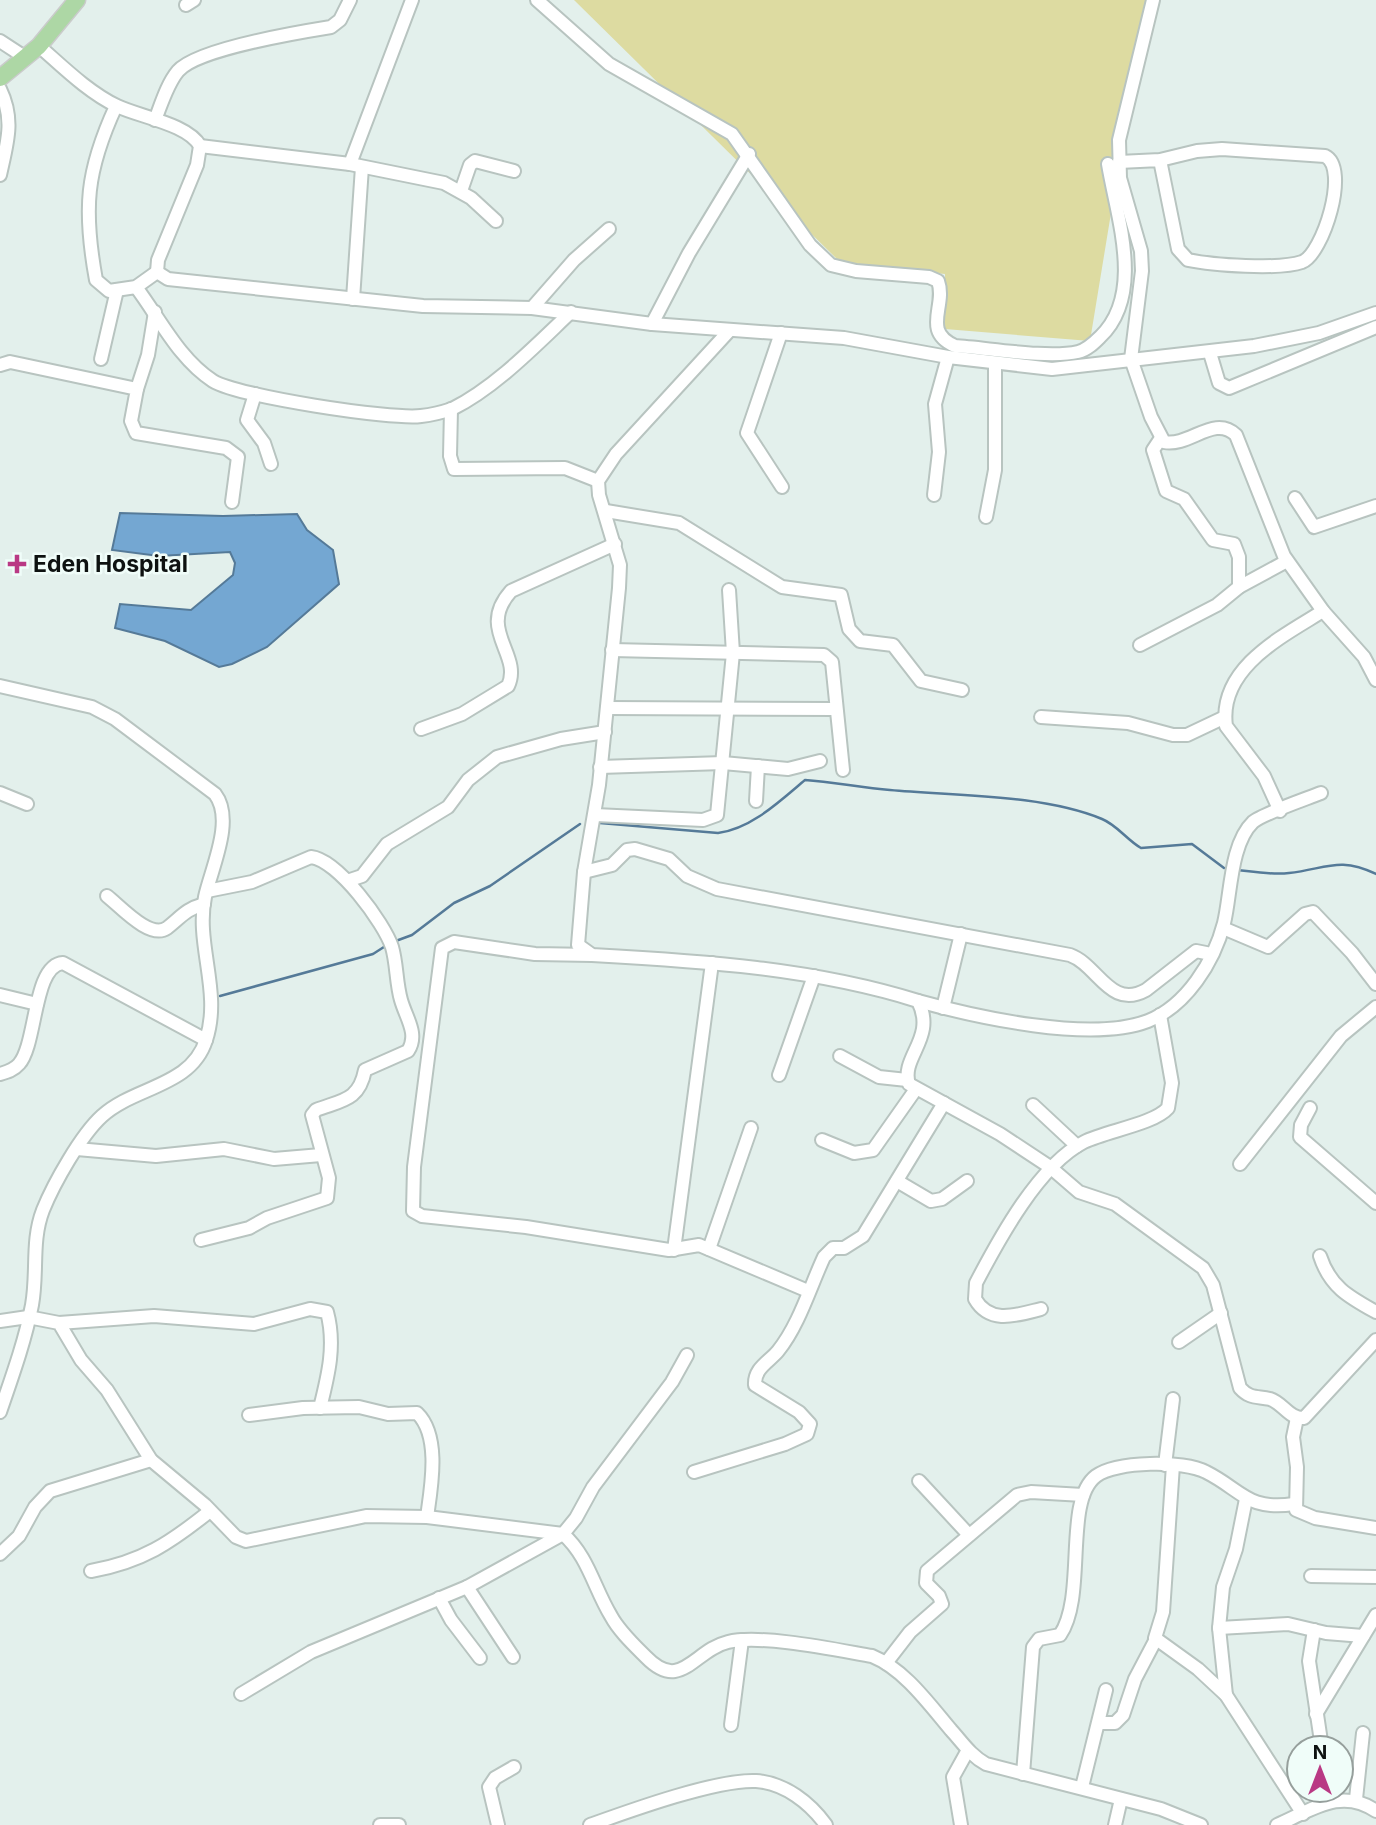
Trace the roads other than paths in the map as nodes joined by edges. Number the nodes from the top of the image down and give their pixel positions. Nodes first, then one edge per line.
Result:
1 (77, 0) edge
2 (350, 0) edge
3 (412, 0) edge
4 (537, 0) edge
5 (1153, 0) edge
6 (0, 41) edge
7 (38, 46) junction
8 (26, 58) junction
9 (0, 78) edge
10 (0, 89) edge
11 (116, 106) junction
12 (155, 120) junction
13 (200, 146) junction
14 (749, 154) junction
15 (1160, 160) junction
16 (1114, 163) junction
17 (356, 165) junction
18 (514, 171) dead end
19 (0, 175) edge
20 (461, 191) junction
21 (496, 221) dead end
22 (609, 229) dead end
23 (157, 272) junction
24 (136, 287) junction
25 (117, 290) junction
26 (353, 299) junction
27 (532, 308) junction
28 (155, 312) junction
29 (571, 312) junction
30 (1376, 313) edge
31 (652, 324) junction
32 (1376, 327) edge
33 (729, 331) junction
34 (780, 333) junction
35 (1210, 353) junction
36 (948, 357) junction
37 (101, 359) dead end
38 (1131, 359) junction
39 (995, 363) junction
40 (0, 365) edge
41 (137, 389) junction
42 (255, 394) junction
43 (451, 409) junction
44 (1161, 438) junction
45 (271, 464) dead end
46 (598, 481) junction
47 (782, 486) dead end
48 (934, 495) dead end
49 (1295, 498) dead end
50 (232, 502) dead end
51 (1376, 506) edge
52 (606, 511) junction
53 (986, 517) dead end
54 (615, 544) junction
55 (1287, 561) junction
56 (1239, 587) junction
57 (729, 590) dead end
58 (1323, 611) junction
59 (1140, 645) dead end
60 (612, 650) junction
61 (733, 653) junction
62 (1376, 680) edge
63 (0, 686) edge
64 (962, 690) dead end
65 (607, 708) junction
66 (728, 709) junction
67 (835, 709) junction
68 (1041, 717) dead end
69 (1225, 717) junction
70 (422, 729) dead end
71 (605, 732) junction
72 (820, 761) dead end
73 (723, 763) junction
74 (758, 766) junction
75 (600, 767) junction
76 (843, 771) dead end
77 (0, 793) edge
78 (1321, 793) dead end
79 (756, 801) dead end
80 (27, 804) dead end
81 (1280, 811) junction
82 (594, 815) junction
83 (584, 872) junction
84 (350, 880) junction
85 (207, 891) junction
86 (107, 896) dead end
87 (204, 904) junction
88 (1223, 928) junction
89 (961, 934) junction
90 (1211, 954) junction
91 (592, 955) junction
92 (712, 963) junction
93 (814, 976) junction
94 (1376, 984) edge
95 (0, 995) edge
96 (918, 1001) junction
97 (37, 1004) junction
98 (1376, 1007) edge
99 (943, 1008) junction
100 (1160, 1015) junction
101 (206, 1040) junction
102 (840, 1056) dead end
103 (0, 1074) edge
104 (779, 1075) dead end
105 (911, 1084) junction
106 (944, 1103) junction
107 (1033, 1105) dead end
108 (1310, 1108) dead end
109 (751, 1128) dead end
110 (822, 1140) dead end
111 (1077, 1146) junction
112 (77, 1149) junction
113 (321, 1155) junction
114 (1240, 1164) dead end
115 (1050, 1167) junction
116 (897, 1181) junction
117 (967, 1181) dead end
118 (1376, 1203) edge
119 (201, 1240) dead end
120 (709, 1249) junction
121 (674, 1250) junction
122 (1320, 1256) dead end
123 (808, 1291) junction
124 (1041, 1309) dead end
125 (1376, 1312) edge
126 (1220, 1313) junction
127 (28, 1317) junction
128 (0, 1321) edge
129 (60, 1322) junction
130 (1376, 1340) edge
131 (1179, 1342) dead end
132 (687, 1354) dead end
133 (14, 1374) junction
134 (0, 1382) edge
135 (1173, 1399) dead end
136 (320, 1408) junction
137 (0, 1412) edge
138 (249, 1415) dead end
139 (1297, 1419) junction
140 (151, 1460) junction
141 (1169, 1465) junction
142 (694, 1472) dead end
143 (919, 1480) dead end
144 (1083, 1495) junction
145 (1246, 1499) junction
146 (1294, 1504) junction
147 (210, 1511) junction
148 (427, 1517) junction
149 (1376, 1528) edge
150 (563, 1534) junction
151 (970, 1535) junction
152 (0, 1554) edge
153 (90, 1571) dead end
154 (1311, 1576) dead end
155 (1376, 1577) edge
156 (467, 1587) junction
157 (439, 1598) junction
158 (1376, 1615) edge
159 (1219, 1628) junction
160 (1314, 1630) junction
161 (1363, 1636) junction
162 (743, 1640) junction
163 (1156, 1640) junction
164 (513, 1657) dead end
165 (480, 1658) dead end
166 (886, 1663) junction
167 (1106, 1690) dead end
168 (241, 1694) dead end
169 (1226, 1695) junction
170 (1316, 1714) junction
171 (1098, 1723) junction
172 (731, 1725) dead end
173 (1363, 1733) dead end
174 (1320, 1734) edge
175 (968, 1750) junction
176 (514, 1767) dead end
177 (1023, 1774) junction
178 (1082, 1787) junction
179 (1121, 1799) junction
180 (1356, 1799) joint
181 (1319, 1804) edge
182 (1376, 1810) edge
183 (1303, 1814) junction
184 (623, 1819) edge
185 (380, 1825) edge
186 (398, 1825) edge
187 (498, 1825) edge
188 (590, 1825) edge
189 (826, 1825) edge
190 (961, 1825) edge
191 (1115, 1825) edge
192 (1201, 1825) edge
193 (1278, 1825) edge

1 - 7 main road
2 - 12 street
3 - 17 street
4 - 14 street
5 - 16 street
6 - 8 street
7 - 8 main road
7 - 11 street
8 - 9 main road
10 - 19 street
11 - 12 street
11 - 25 street
12 - 13 street
13 - 17 street
13 - 23 street
14 - 16 street
14 - 31 street
15 - 15 street
15 - 16 street
16 - 38 street
17 - 20 street
17 - 26 street
18 - 20 street
20 - 21 street
22 - 27 street
23 - 24 street
23 - 26 street
24 - 25 street
24 - 28 street
25 - 37 street
26 - 27 street
27 - 29 street
28 - 41 street
28 - 42 street
29 - 31 street
29 - 43 street
30 - 35 street
31 - 33 street
32 - 35 street
33 - 34 street
33 - 46 street
34 - 36 street
34 - 47 street
35 - 38 street
36 - 39 street
36 - 48 street
38 - 39 street
38 - 44 street
39 - 53 street
40 - 41 street
41 - 50 street
42 - 43 street
42 - 45 street
43 - 46 street
44 - 55 street
44 - 56 street
46 - 52 street
49 - 51 street
52 - 54 street
52 - 64 street
54 - 60 street
54 - 70 street
55 - 56 street
55 - 58 street
56 - 59 street
57 - 61 street
58 - 62 street
58 - 69 street
60 - 61 street
60 - 65 street
61 - 66 street
61 - 67 street
63 - 85 street
65 - 66 street
65 - 71 street
66 - 67 street
66 - 73 street
67 - 76 street
68 - 69 street
69 - 81 street
71 - 75 street
71 - 84 street
72 - 74 street
73 - 74 street
73 - 75 street
73 - 82 street
74 - 79 street
75 - 82 street
77 - 80 street
78 - 81 street
81 - 88 street
82 - 83 street
83 - 89 street
83 - 91 street
84 - 85 street
84 - 113 street
85 - 87 street
86 - 87 street
87 - 101 street
88 - 90 street
88 - 94 street
89 - 90 street
89 - 99 street
90 - 100 street
91 - 92 street
91 - 121 street
92 - 93 street
92 - 121 street
93 - 96 street
93 - 104 street
95 - 97 street
96 - 99 street
96 - 105 street
97 - 101 street
97 - 103 street
98 - 114 street
99 - 100 street
100 - 111 street
101 - 112 street
102 - 105 street
105 - 106 street
105 - 110 street
106 - 115 street
106 - 116 street
107 - 111 street
108 - 118 street
109 - 120 street
111 - 115 street
112 - 113 street
112 - 127 street
113 - 119 street
115 - 124 street
115 - 126 street
116 - 117 street
116 - 123 street
120 - 121 street
120 - 123 street
122 - 125 street
123 - 142 street
126 - 131 street
126 - 139 street
127 - 128 street
127 - 129 street
127 - 133 street
129 - 136 street
129 - 140 street
130 - 139 street
132 - 150 street
133 - 134 street
133 - 137 street
135 - 141 street
136 - 138 street
136 - 148 street
139 - 146 street
140 - 147 street
140 - 152 street
141 - 144 street
141 - 145 street
141 - 163 street
143 - 151 street
144 - 151 street
144 - 177 street
145 - 146 street
145 - 159 street
146 - 149 street
147 - 148 street
147 - 153 street
148 - 150 street
150 - 156 street
150 - 162 street
151 - 166 street
154 - 155 street
156 - 157 street
156 - 164 street
157 - 165 street
157 - 168 street
158 - 161 street
159 - 160 street
159 - 169 street
160 - 161 street
160 - 170 street
161 - 170 street
162 - 166 street
162 - 172 street
163 - 169 street
163 - 171 street
166 - 175 street
167 - 171 street
169 - 183 street
170 - 174 street
171 - 178 street
173 - 180 street
175 - 177 street
175 - 190 street
176 - 187 street
177 - 178 street
178 - 179 street
179 - 191 street
179 - 192 street
180 - 182 street
181 - 183 street
183 - 193 street
184 - 188 street
184 - 189 street
185 - 186 street

